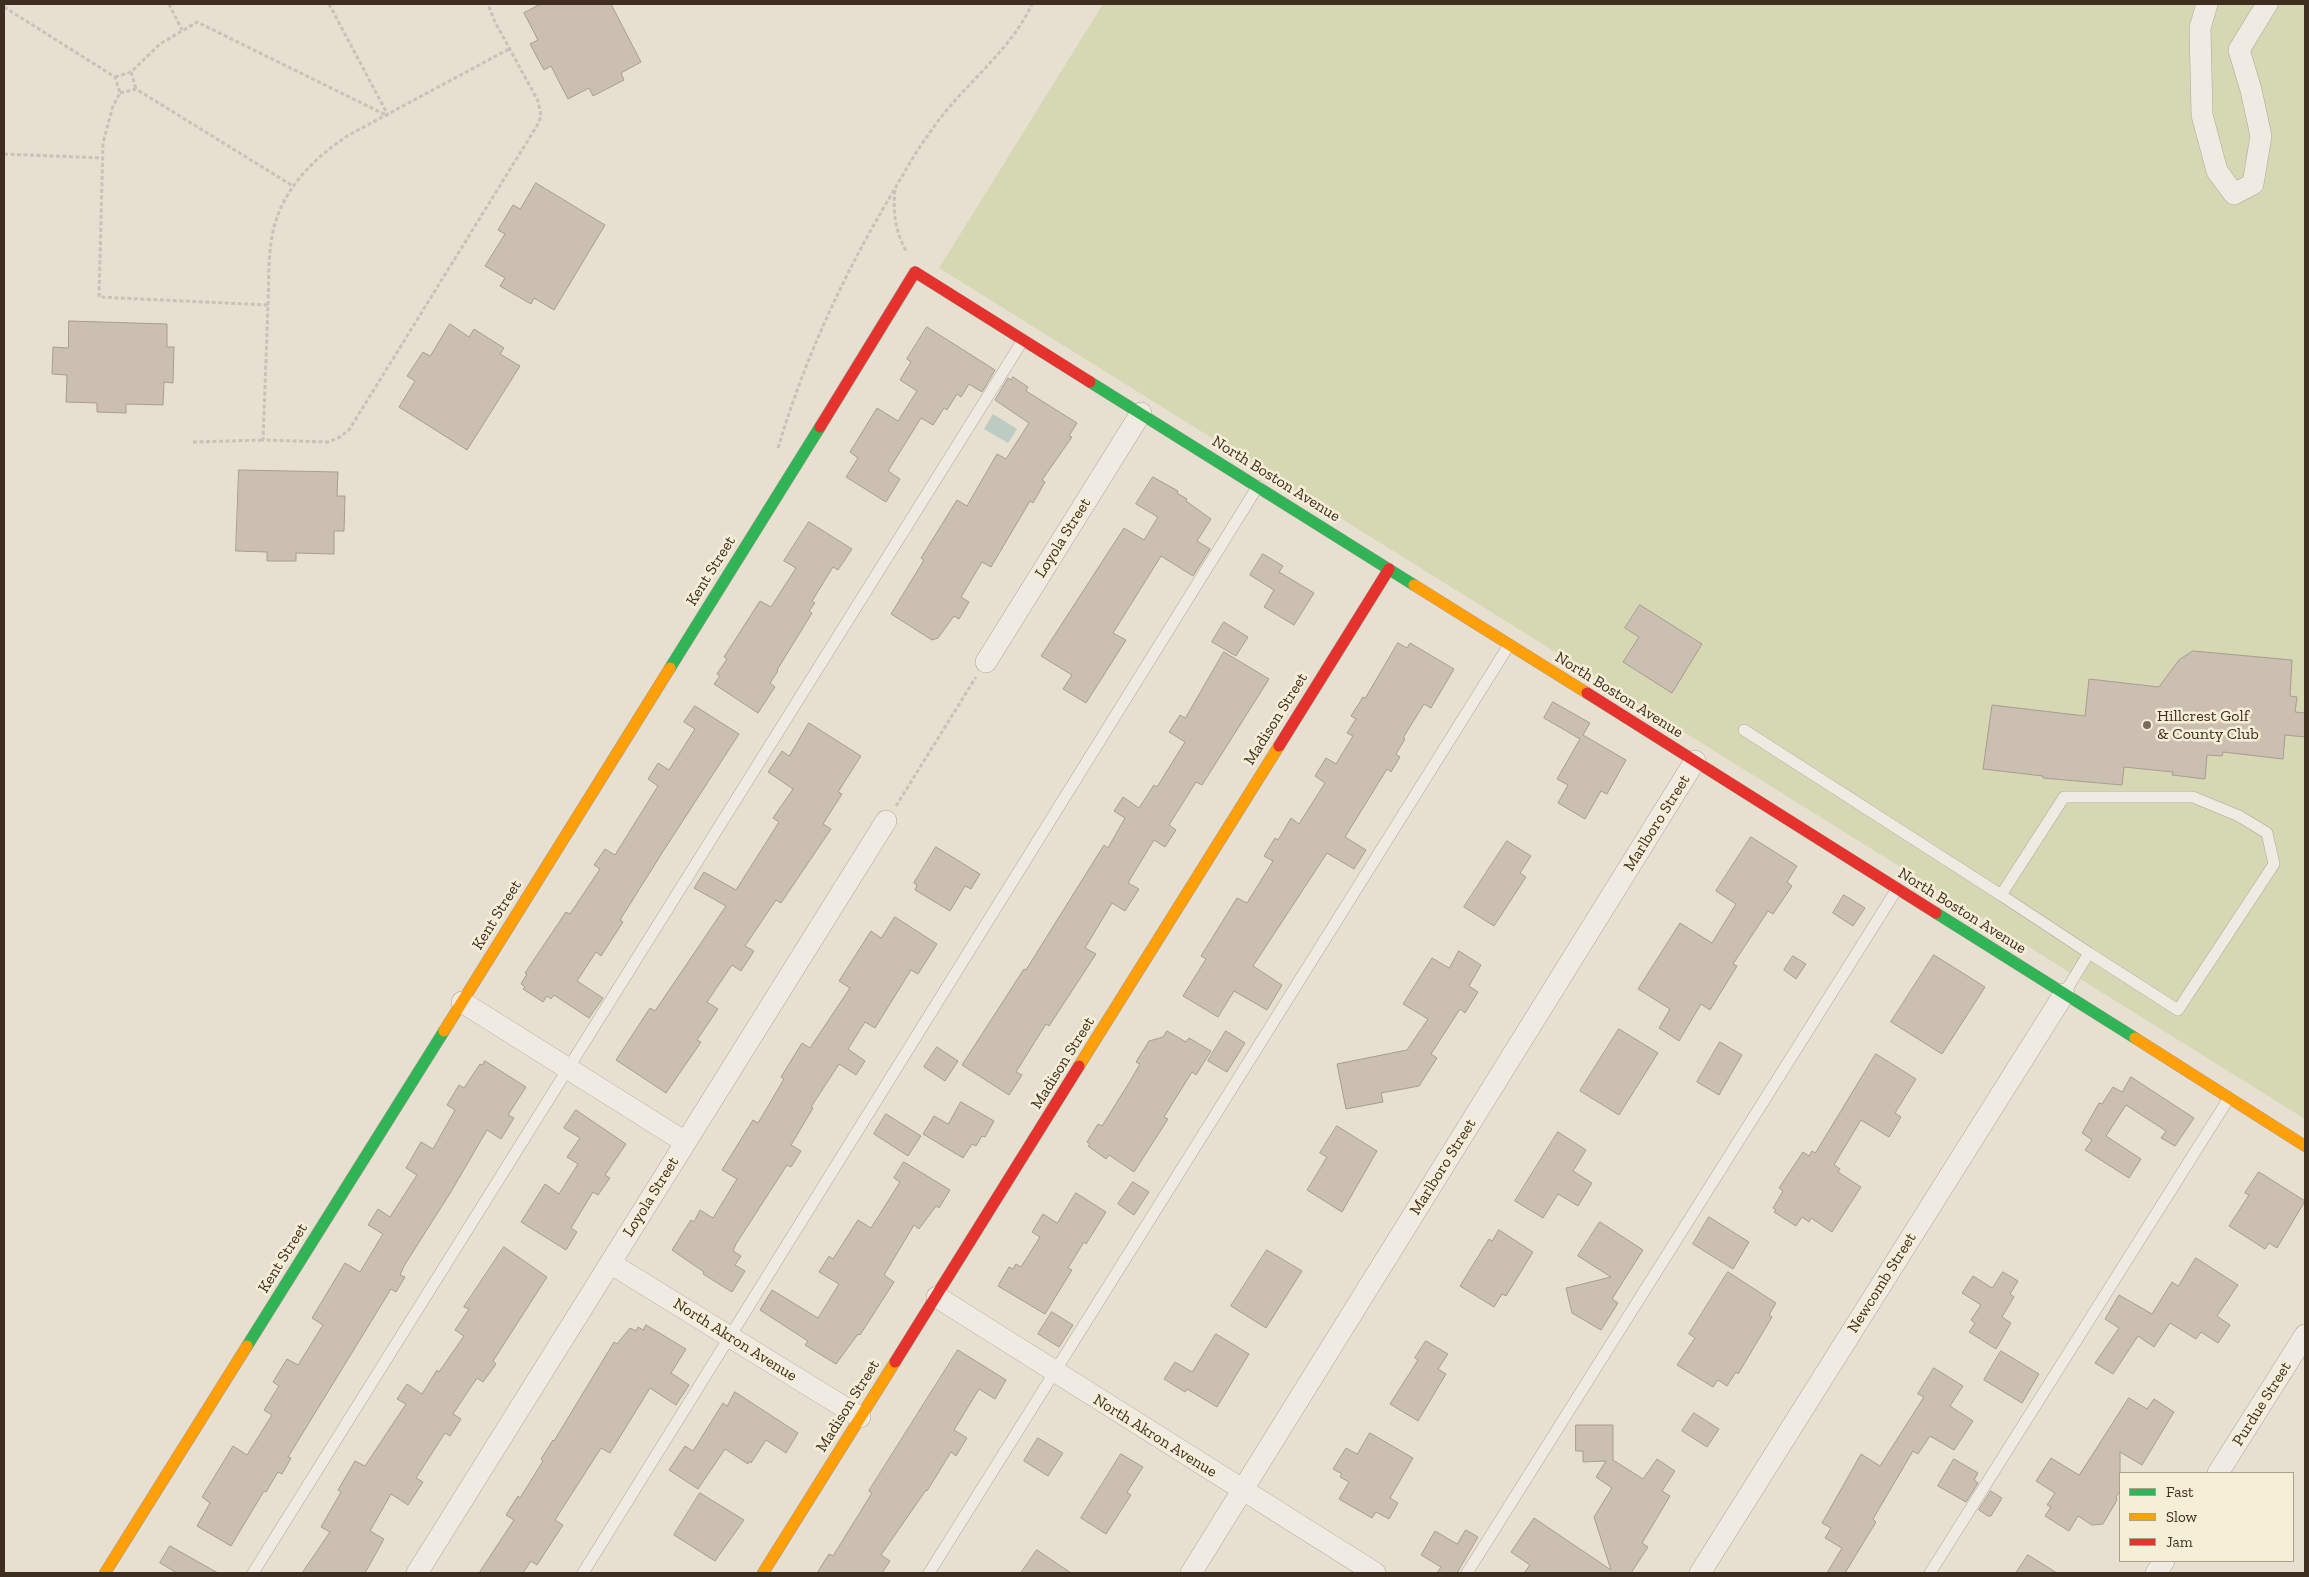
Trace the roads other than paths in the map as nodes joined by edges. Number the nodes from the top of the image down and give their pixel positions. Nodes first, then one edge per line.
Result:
1 (2207, 4) edge
2 (2267, 4) edge
3 (915, 272) joint
4 (1023, 340) junction
5 (1141, 413) junction
6 (1258, 486) junction
7 (1389, 569) junction
8 (1509, 645) junction
9 (986, 662) road end
10 (1744, 730) dead end
11 (1696, 761) junction
12 (886, 821) road end
13 (1897, 889) junction
14 (2001, 895) junction
15 (2089, 953) junction
16 (2064, 994) junction
17 (462, 1002) junction
18 (569, 1069) junction
19 (2229, 1098) junction
20 (685, 1142) junction
21 (2305, 1146) edge
22 (610, 1263) junction
23 (937, 1297) junction
24 (2305, 1335) edge
25 (730, 1336) junction
26 (1056, 1373) junction
27 (860, 1417) junction
28 (2219, 1472) edge
29 (1242, 1490) junction
30 (2163, 1562) edge
31 (105, 1573) edge
32 (253, 1573) edge
33 (417, 1573) edge
34 (583, 1573) edge
35 (763, 1573) edge
36 (929, 1573) edge
37 (1191, 1573) edge
38 (1375, 1573) edge
39 (1467, 1573) edge
40 (1700, 1573) edge
41 (1930, 1573) edge
42 (2156, 1573) edge

1 - 2 street
3 - 4 street, North Boston Avenue
3 - 17 street, Kent Street
4 - 5 street, North Boston Avenue
4 - 18 lane
5 - 6 street, North Boston Avenue
5 - 9 street, Loyola Street
6 - 7 street, North Boston Avenue
6 - 25 lane
7 - 8 street, North Boston Avenue
7 - 23 street, Madison Street
8 - 11 street, North Boston Avenue
8 - 26 lane
10 - 14 lane
11 - 13 street, North Boston Avenue
11 - 29 street, Marlboro Street
12 - 20 street, Loyola Street
13 - 16 street, North Boston Avenue
13 - 39 lane
14 - 15 lane
14 - 15 lane
15 - 16 lane
16 - 19 street, North Boston Avenue
16 - 40 street, Newcomb Street
17 - 18 street
17 - 31 street, Kent Street
18 - 20 street
18 - 32 lane
19 - 21 street, North Boston Avenue
19 - 41 lane
20 - 22 street, Loyola Street
22 - 25 street, North Akron Avenue
22 - 33 street, Loyola Street
23 - 26 street, North Akron Avenue
23 - 27 street, Madison Street
24 - 28 street, Purdue Street
25 - 27 street, North Akron Avenue
25 - 34 lane
26 - 29 street, North Akron Avenue
26 - 36 lane
27 - 35 street, Madison Street
29 - 37 street, Marlboro Street
29 - 38 street, North Akron Avenue
30 - 42 street

